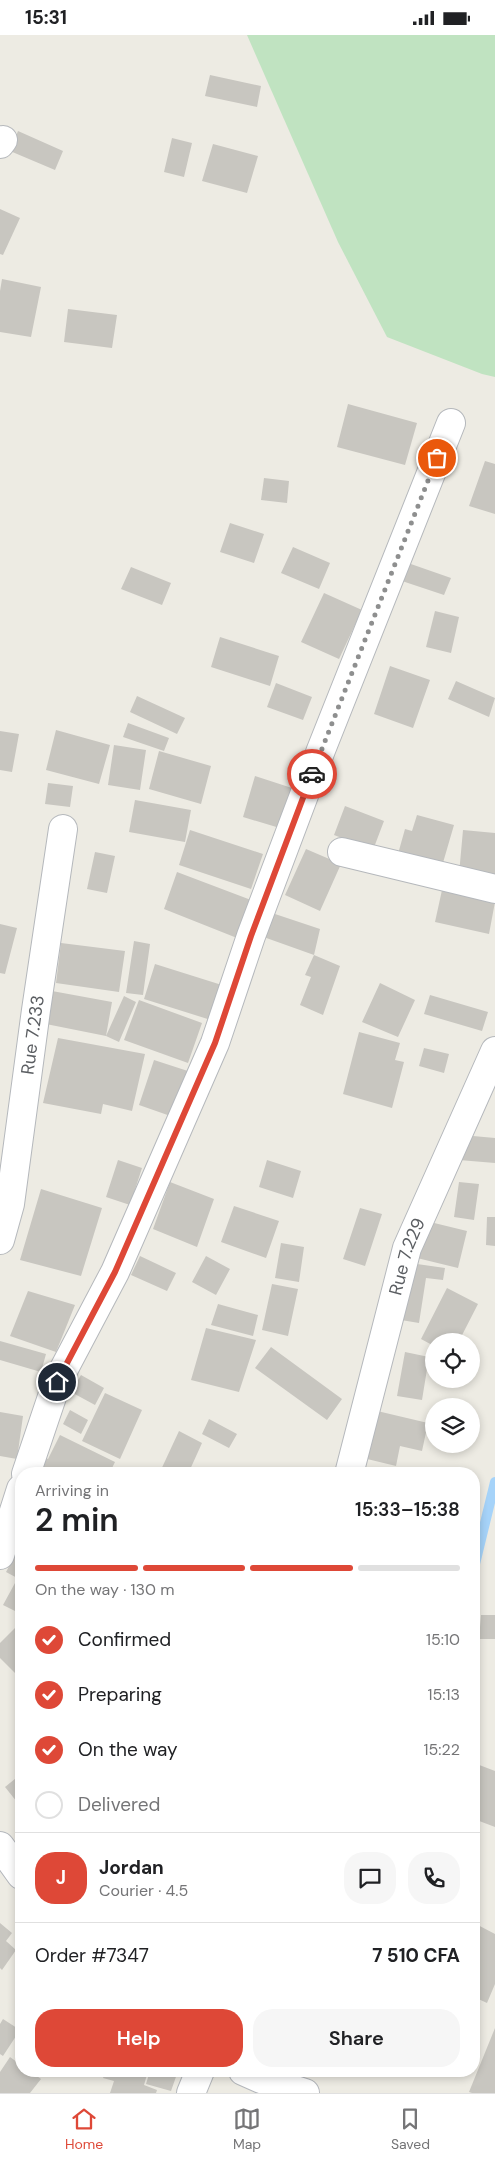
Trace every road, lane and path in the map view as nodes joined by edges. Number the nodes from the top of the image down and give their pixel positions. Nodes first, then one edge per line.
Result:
1 (450, 423) dead end
2 (64, 829) dead end
3 (342, 852) dead end
4 (495, 889) edge
5 (495, 1051) edge
6 (0, 1240) edge
7 (28, 1467) edge
8 (351, 1467) edge
9 (15, 1508) edge
10 (0, 1555) edge
11 (0, 1846) edge
12 (15, 1867) edge
13 (198, 2077) edge
14 (254, 2081) edge
15 (191, 2093) edge
16 (305, 2093) edge

1 - 7 street
2 - 6 street, Rue 7.233
3 - 4 street
5 - 8 street, Rue 7.229
9 - 10 street
11 - 12 street
13 - 15 street
14 - 16 street

